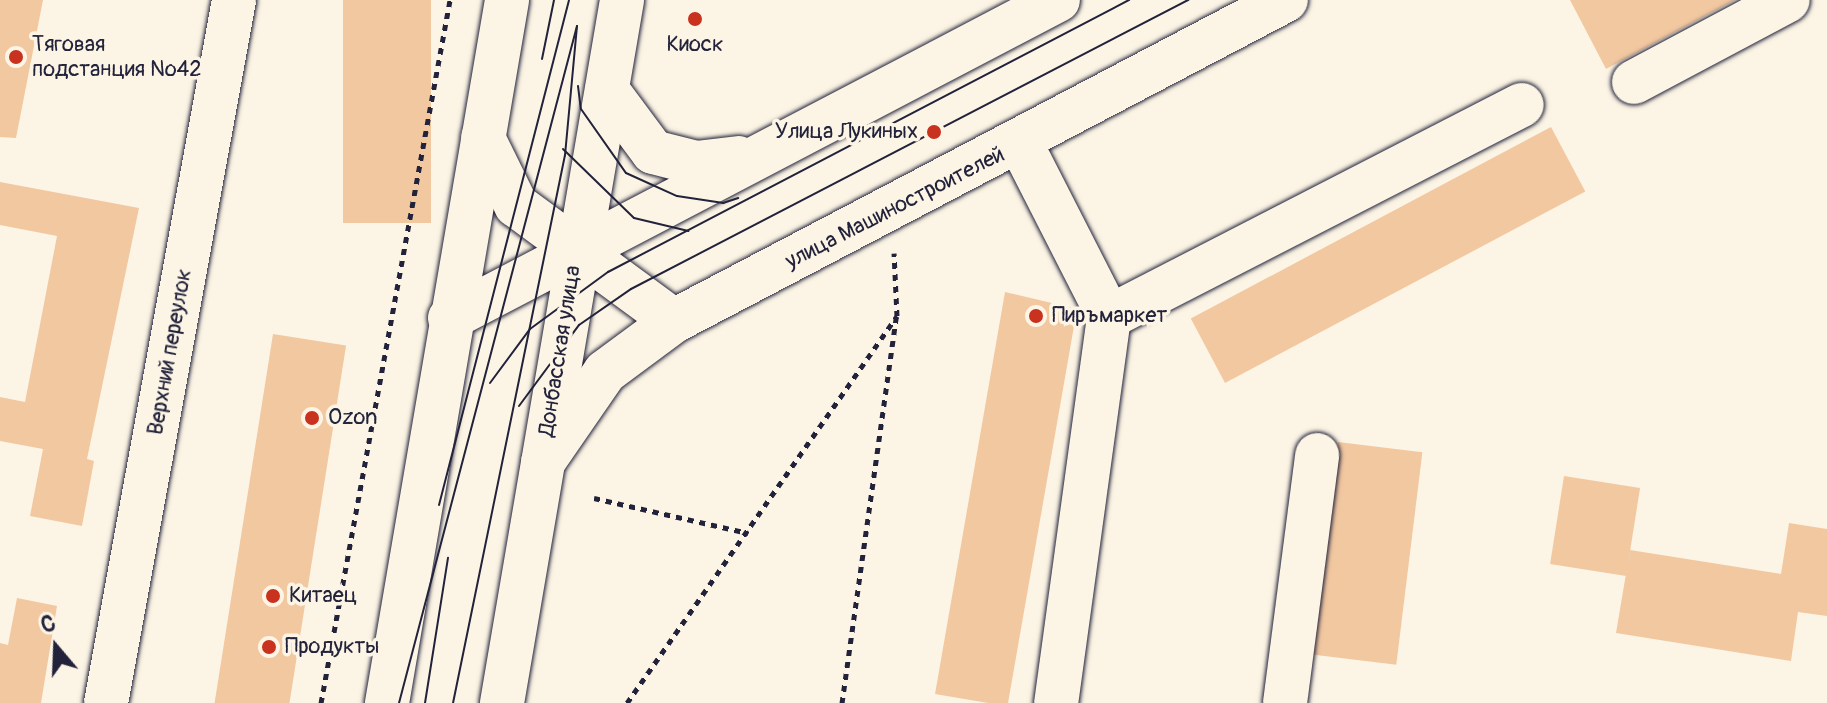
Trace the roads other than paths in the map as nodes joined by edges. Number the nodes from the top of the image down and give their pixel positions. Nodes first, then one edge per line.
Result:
1 (234, 0) edge
2 (507, 0) edge
3 (622, 0) edge
4 (1058, 0) edge
5 (1286, 0) edge
6 (1788, 0) edge
7 (1634, 82) dead end
8 (607, 90) junction
9 (1522, 105) dead end
10 (483, 138) junction
11 (1021, 144) junction
12 (757, 156) junction
13 (576, 248) junction
14 (1109, 317) junction
15 (450, 318) junction
16 (674, 321) junction
17 (1317, 455) dead end
18 (543, 462) junction
19 (106, 703) edge
20 (387, 703) edge
21 (502, 703) edge
22 (1056, 703) edge
23 (1285, 703) edge

1 - 19 main road, Верхний переулок
2 - 10 main road
3 - 8 main road, Донбасская улица
4 - 12 main road
5 - 11 main road, улица Машиностроителей
6 - 7 main road
8 - 12 main road
8 - 13 main road, Донбасская улица
9 - 14 main road
10 - 13 main road
10 - 15 main road
11 - 14 main road
11 - 16 main road, улица Машиностроителей
12 - 13 main road
13 - 15 main road
13 - 16 main road
13 - 18 main road, Донбасская улица
14 - 22 main road
15 - 20 main road
16 - 18 main road, улица Машиностроителей
17 - 23 main road
18 - 21 main road, Донбасская улица

